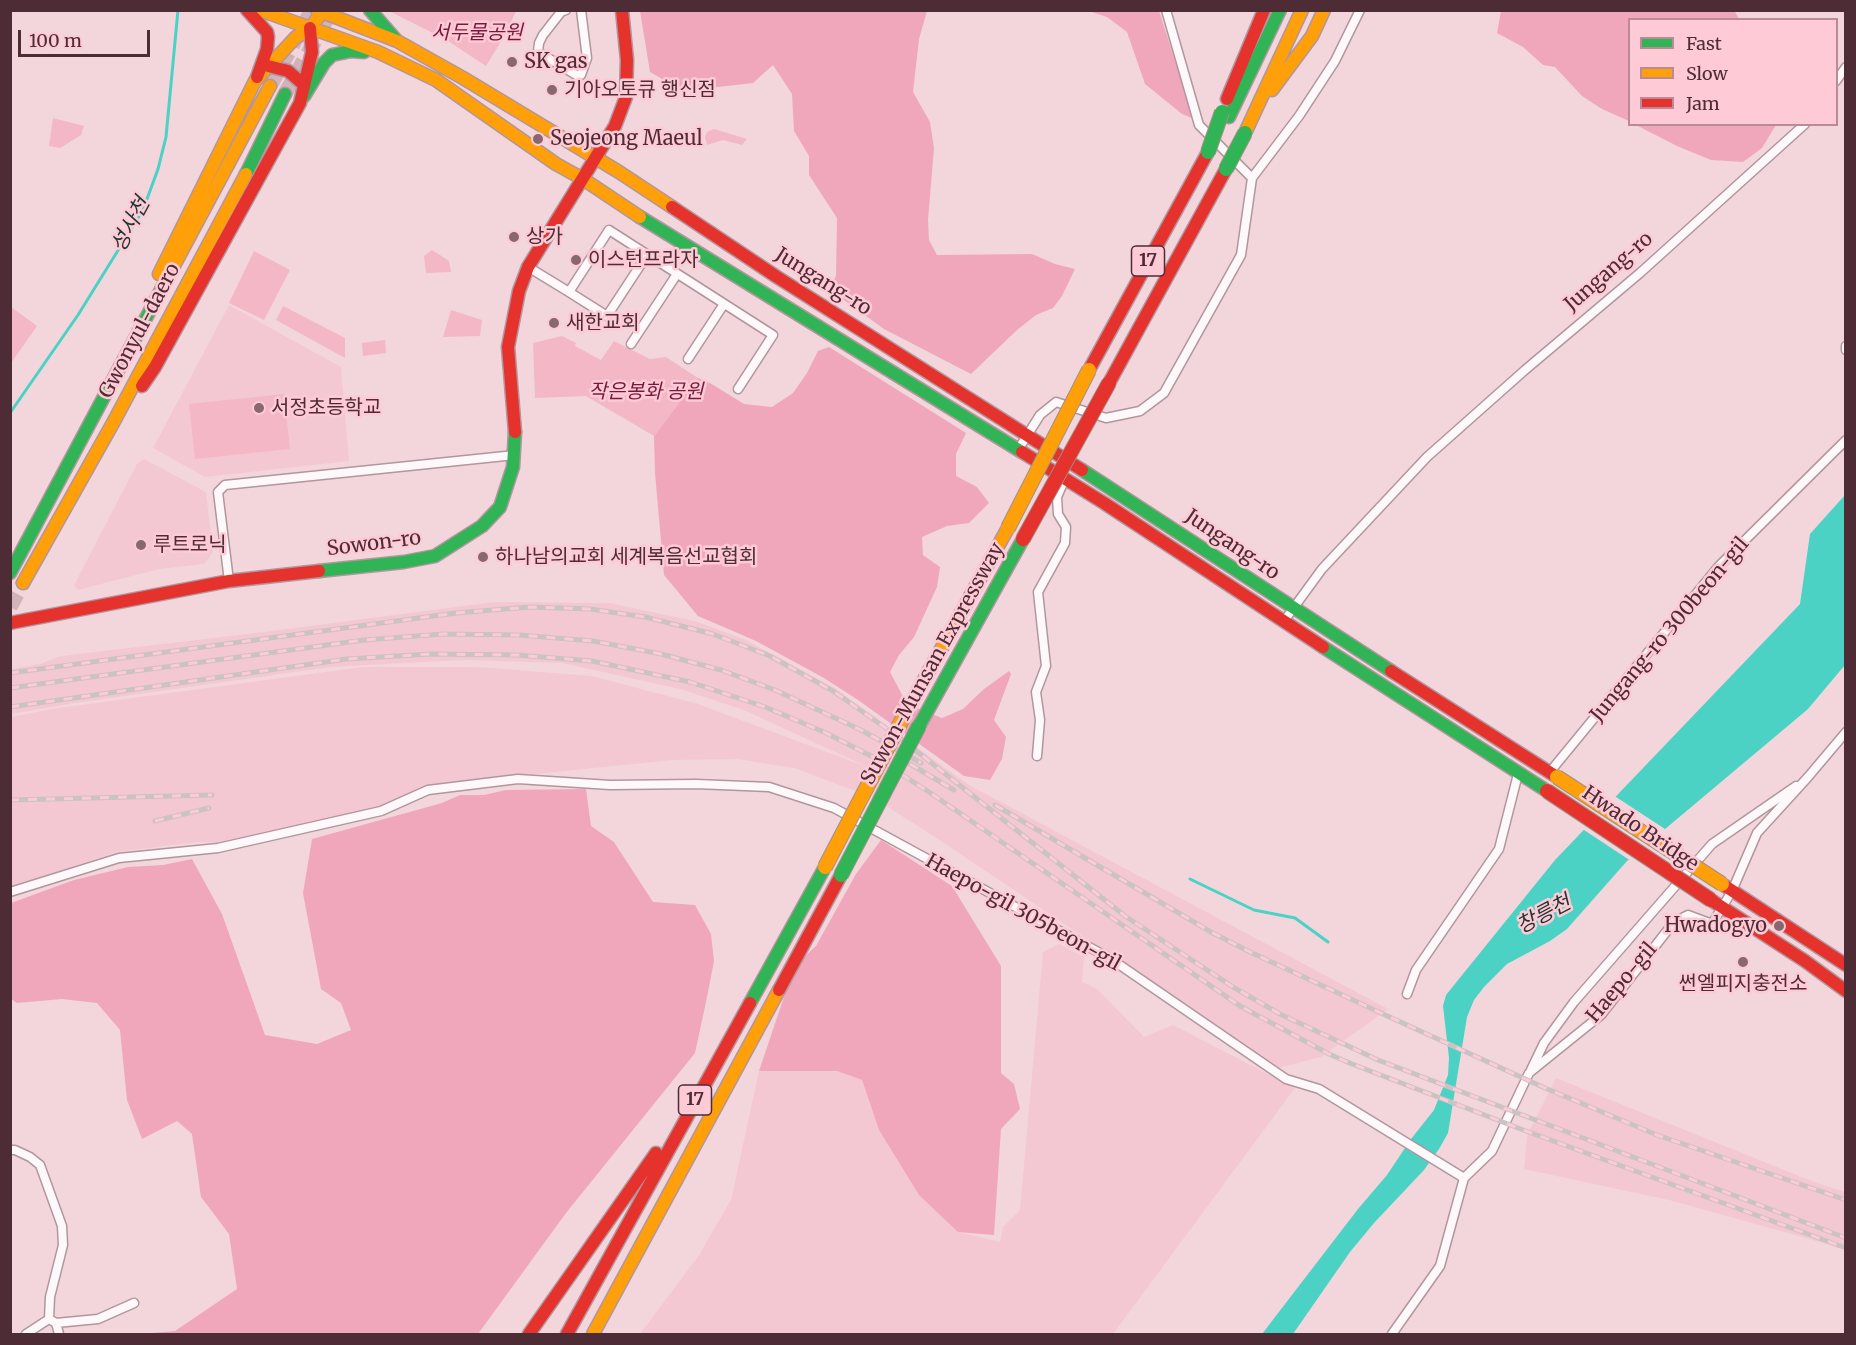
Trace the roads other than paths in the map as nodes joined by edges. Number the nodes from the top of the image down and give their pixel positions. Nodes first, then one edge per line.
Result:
1 (247, 10) edge
2 (260, 10) edge
3 (370, 10) edge
4 (566, 10) edge
5 (581, 10) edge
6 (622, 10) edge
7 (1166, 10) edge
8 (1264, 10) edge
9 (1280, 10) edge
10 (1302, 10) edge
11 (1324, 10) edge
12 (1360, 10) edge
13 (321, 11) edge
14 (310, 28) junction
15 (397, 41) junction
16 (378, 52) junction
17 (268, 66) junction
18 (255, 81) junction
19 (303, 84) junction
20 (270, 86) tunnel mouth
21 (285, 94) tunnel mouth
22 (300, 103) junction
23 (1225, 114) junction
24 (1254, 114) junction
25 (1803, 126) edge
26 (595, 158) junction
27 (1252, 178) junction
28 (583, 179) junction
29 (647, 255) junction
30 (528, 267) junction
31 (677, 274) junction
32 (568, 292) junction
33 (724, 304) junction
34 (631, 344) dead end
35 (688, 359) dead end
36 (738, 389) dead end
37 (1028, 435) junction
38 (1845, 440) edge
39 (1018, 450) junction
40 (74, 453) junction
41 (515, 455) junction
42 (89, 466) junction
43 (1065, 479) junction
44 (10, 573) tunnel mouth
45 (229, 581) junction
46 (23, 583) tunnel mouth
47 (1294, 609) junction
48 (1284, 621) junction
49 (10, 623) edge
50 (1845, 732) edge
51 (1037, 756) dead end
52 (1518, 774) junction
53 (1553, 775) junction
54 (1808, 777) junction
55 (1547, 791) joint
56 (1727, 887) junction
57 (10, 892) edge
58 (1717, 904) junction
59 (1845, 965) edge
60 (1845, 991) edge
61 (1407, 994) dead end
62 (1529, 1073) junction
63 (701, 1089) junction
64 (10, 1150) edge
65 (1464, 1178) junction
66 (134, 1303) dead end
67 (53, 1321) junction
68 (26, 1335) edge
69 (59, 1335) edge
70 (529, 1335) edge
71 (567, 1335) edge
72 (593, 1335) edge
73 (1392, 1335) edge

1 - 18 main road
2 - 14 main road, Jungang-ro
3 - 15 main road
4 - 5 street
6 - 26 main road, Sowon-ro
7 - 27 street
8 - 23 main road
9 - 23 main road, Suwon-Munsan Expressway / 17
10 - 24 main road, Suwon-Munsan Expressway / 17
11 - 24 main road
12 - 27 street
13 - 14 main road
13 - 15 main road, Jungang-ro
14 - 16 main road, Jungang-ro
14 - 17 main road
14 - 19 main road
15 - 26 main road, Jungang-ro
16 - 22 main road
16 - 28 main road, Jungang-ro
17 - 18 main road
17 - 19 main road
18 - 40 main road
19 - 22 main road
20 - 40 main road, Gwonyul-daero
21 - 42 main road, Gwonyul-daero
22 - 42 main road
23 - 63 main road, Suwon-Munsan Expressway / 17, bridge
24 - 72 main road, Suwon-Munsan Expressway / 17, bridge
25 - 47 street, Jungang-ro
26 - 28 main road, Sowon-ro
26 - 37 main road, Jungang-ro
27 - 37 street
28 - 30 main road, Sowon-ro
28 - 39 main road, Jungang-ro
29 - 31 street
29 - 32 street
29 - 32 street
30 - 32 street
30 - 41 main road, Sowon-ro
31 - 33 street
31 - 34 street
33 - 35 street
33 - 36 street
37 - 39 street
37 - 47 main road, Jungang-ro
38 - 53 street, Jungang-ro 300beon-gil
39 - 43 main road, Jungang-ro
40 - 44 main road, Gwonyul-daero
41 - 45 main road, Sowon-ro
41 - 45 street
42 - 46 main road, Gwonyul-daero
43 - 48 main road, Jungang-ro
43 - 51 street
45 - 49 main road, Sowon-ro
47 - 48 street, Jungang-ro
47 - 53 main road, Jungang-ro
48 - 52 main road, Jungang-ro
50 - 54 street, Haepo-gil
52 - 55 main road, Jungang-ro
52 - 61 street
53 - 56 main road, Hwado Bridge, bridge
54 - 56 street, Haepo-gil
54 - 62 street
55 - 58 main road, Hwado Bridge, bridge
56 - 58 street, Haepo-gil
56 - 59 main road
57 - 65 street, Haepo-gil 305beon-gil
58 - 60 main road
58 - 62 street, Haepo-gil
62 - 65 street, Haepo-gil
63 - 70 main road, Suwon-Munsan Expressway / 17
63 - 71 main road, Suwon-Munsan Expressway / 17
64 - 67 street
65 - 73 street
66 - 67 street
67 - 68 street
67 - 69 street

